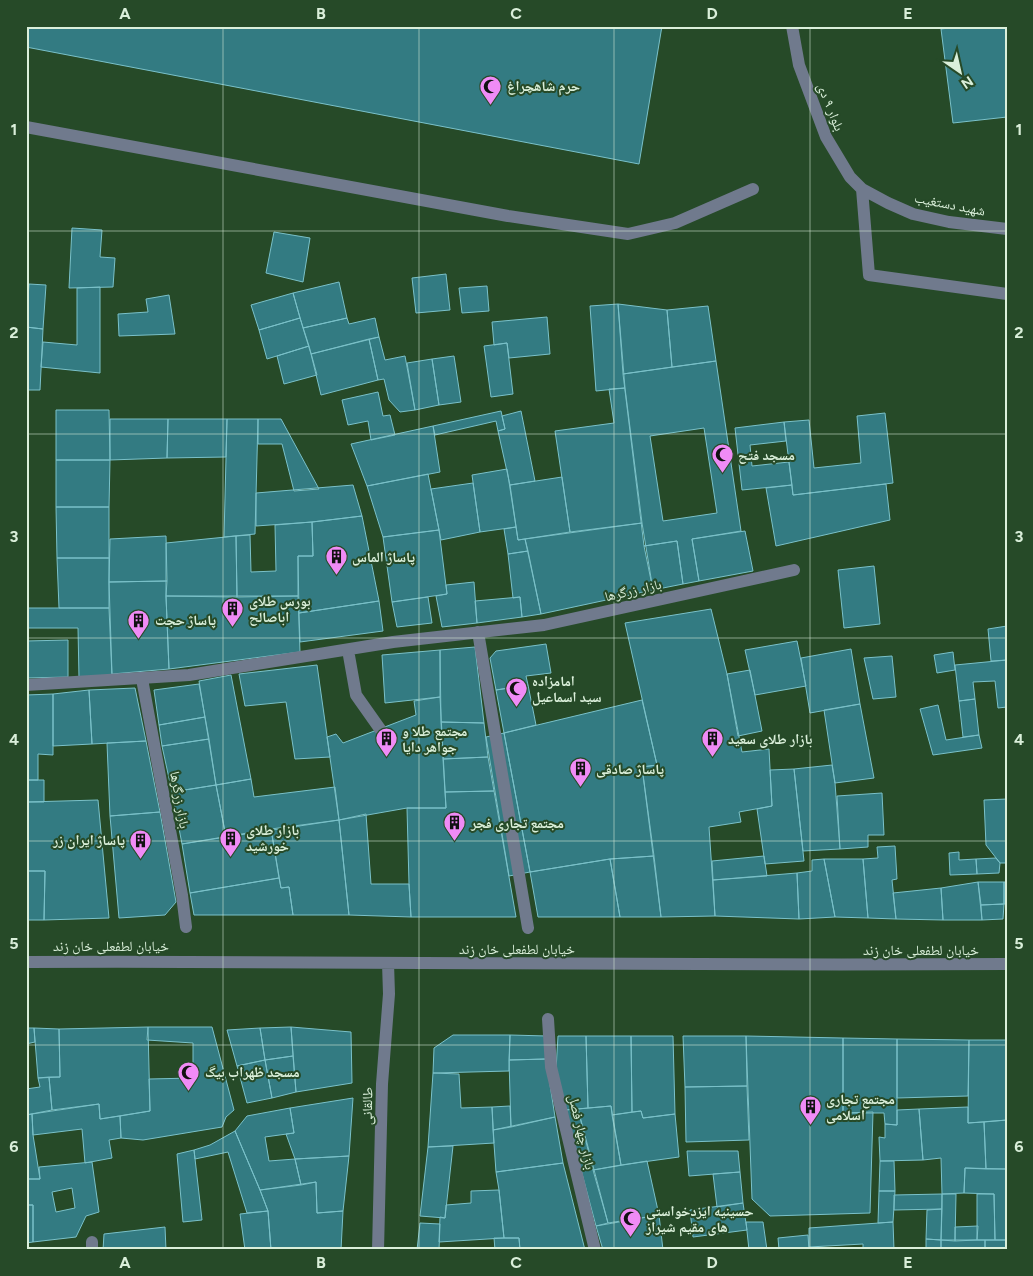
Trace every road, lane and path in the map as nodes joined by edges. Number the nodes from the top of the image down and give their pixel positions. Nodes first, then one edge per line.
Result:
1 (792, 26) edge
2 (26, 127) edge
3 (753, 189) dead end
4 (862, 189) junction
5 (1007, 229) edge
6 (1007, 294) edge
7 (794, 570) dead end
8 (478, 632) junction
9 (348, 650) junction
10 (142, 679) junction
11 (26, 685) edge
12 (380, 729) dead end
13 (186, 927) dead end
14 (528, 928) dead end
15 (26, 962) edge
16 (388, 963) junction
17 (1007, 964) edge
18 (548, 1019) dead end
19 (378, 1250) edge
20 (595, 1250) edge

1 - 4 street, بلوار ۹ دی
2 - 3 street
4 - 5 street, شهید دستغیب
4 - 6 street
7 - 8 street, بازار زرگرها
8 - 9 street, بازار زرگرها
8 - 14 street
9 - 10 street, بازار زرگرها
9 - 12 street
10 - 11 street, بازار زرگرها
10 - 13 street, بازار زرگرها
15 - 16 street, خیابان لطفعلی خان زند
16 - 17 street, خیابان لطفعلی خان زند
16 - 19 street, طالقانی
18 - 20 street, بازار چهار فصل

